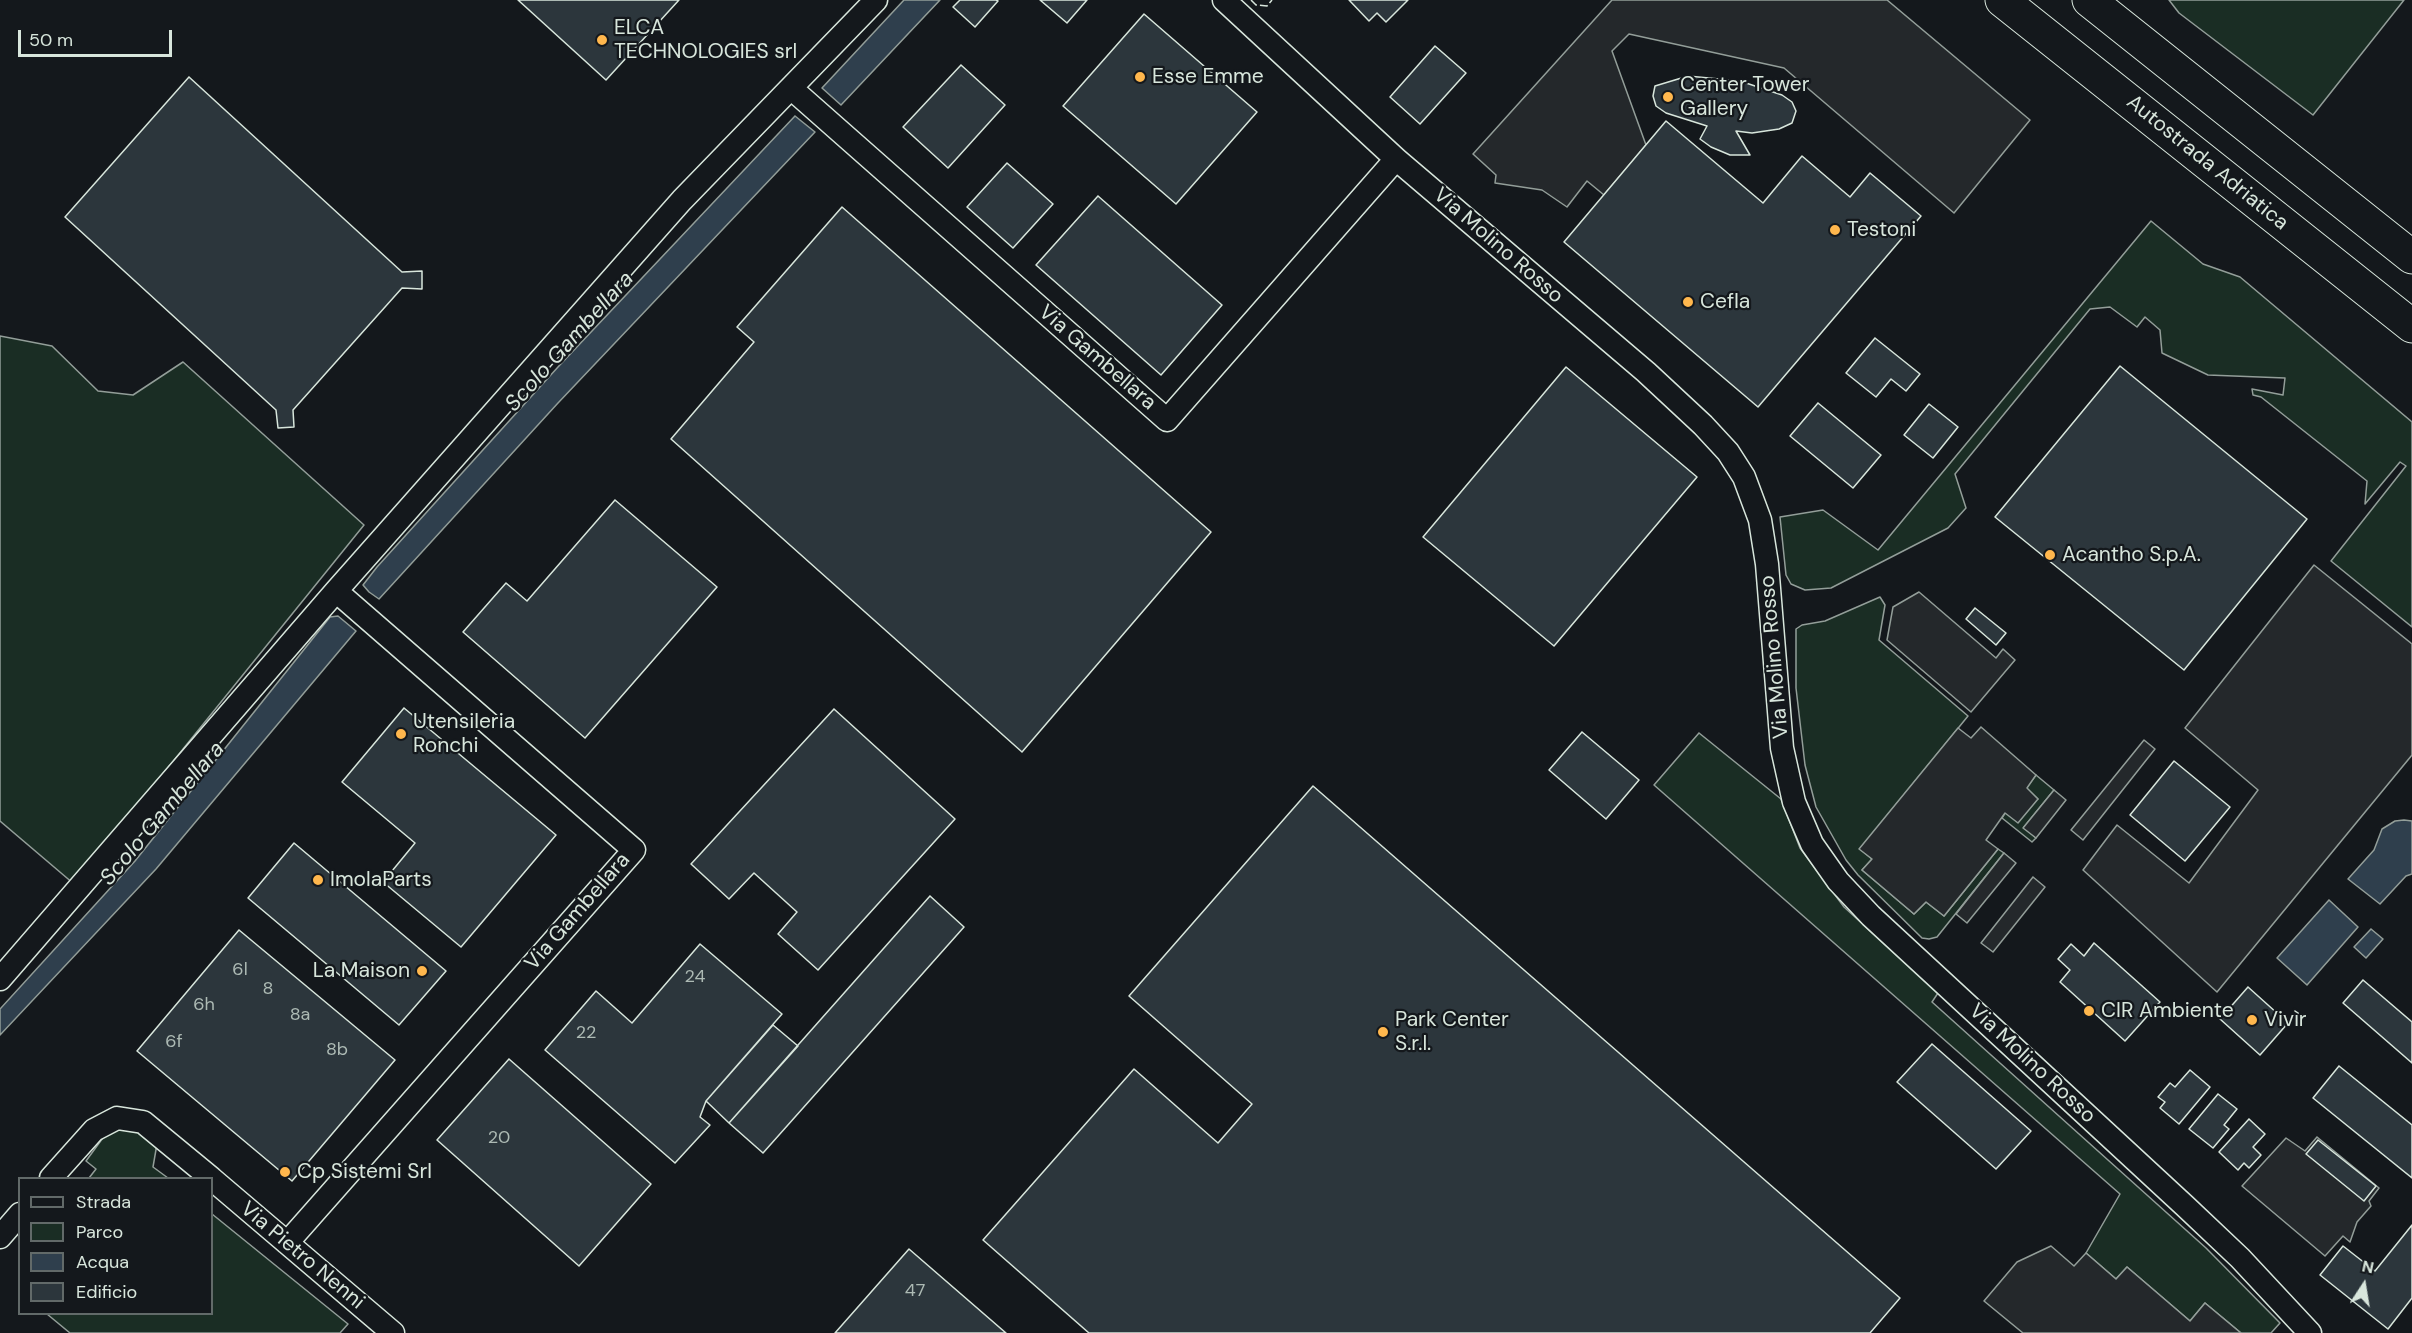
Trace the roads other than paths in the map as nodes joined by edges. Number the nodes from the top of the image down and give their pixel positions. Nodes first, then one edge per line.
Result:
1 (876, 0) edge
2 (1224, 0) edge
3 (2002, 0) edge
4 (2089, 0) edge
5 (792, 89) junction
6 (1396, 159) junction
7 (2412, 257) edge
8 (2412, 326) edge
9 (336, 591) junction
10 (0, 979) edge
11 (53, 1177) edge
12 (209, 1177) edge
13 (213, 1181) edge
14 (18, 1217) edge
15 (0, 1237) edge
16 (287, 1243) junction
17 (393, 1333) edge
18 (2310, 1333) edge

1 - 5 street
2 - 6 street, Via Molino Rosso
3 - 8 highway, Autostrada Adriatica
4 - 7 highway
5 - 6 street, Via Gambellara
5 - 9 street
6 - 18 street, Via Molino Rosso
9 - 10 street
9 - 16 street, Via Gambellara
11 - 12 street, Via Pietro Nenni
13 - 16 street, Via Pietro Nenni
14 - 15 street
16 - 17 street, Via Pietro Nenni

